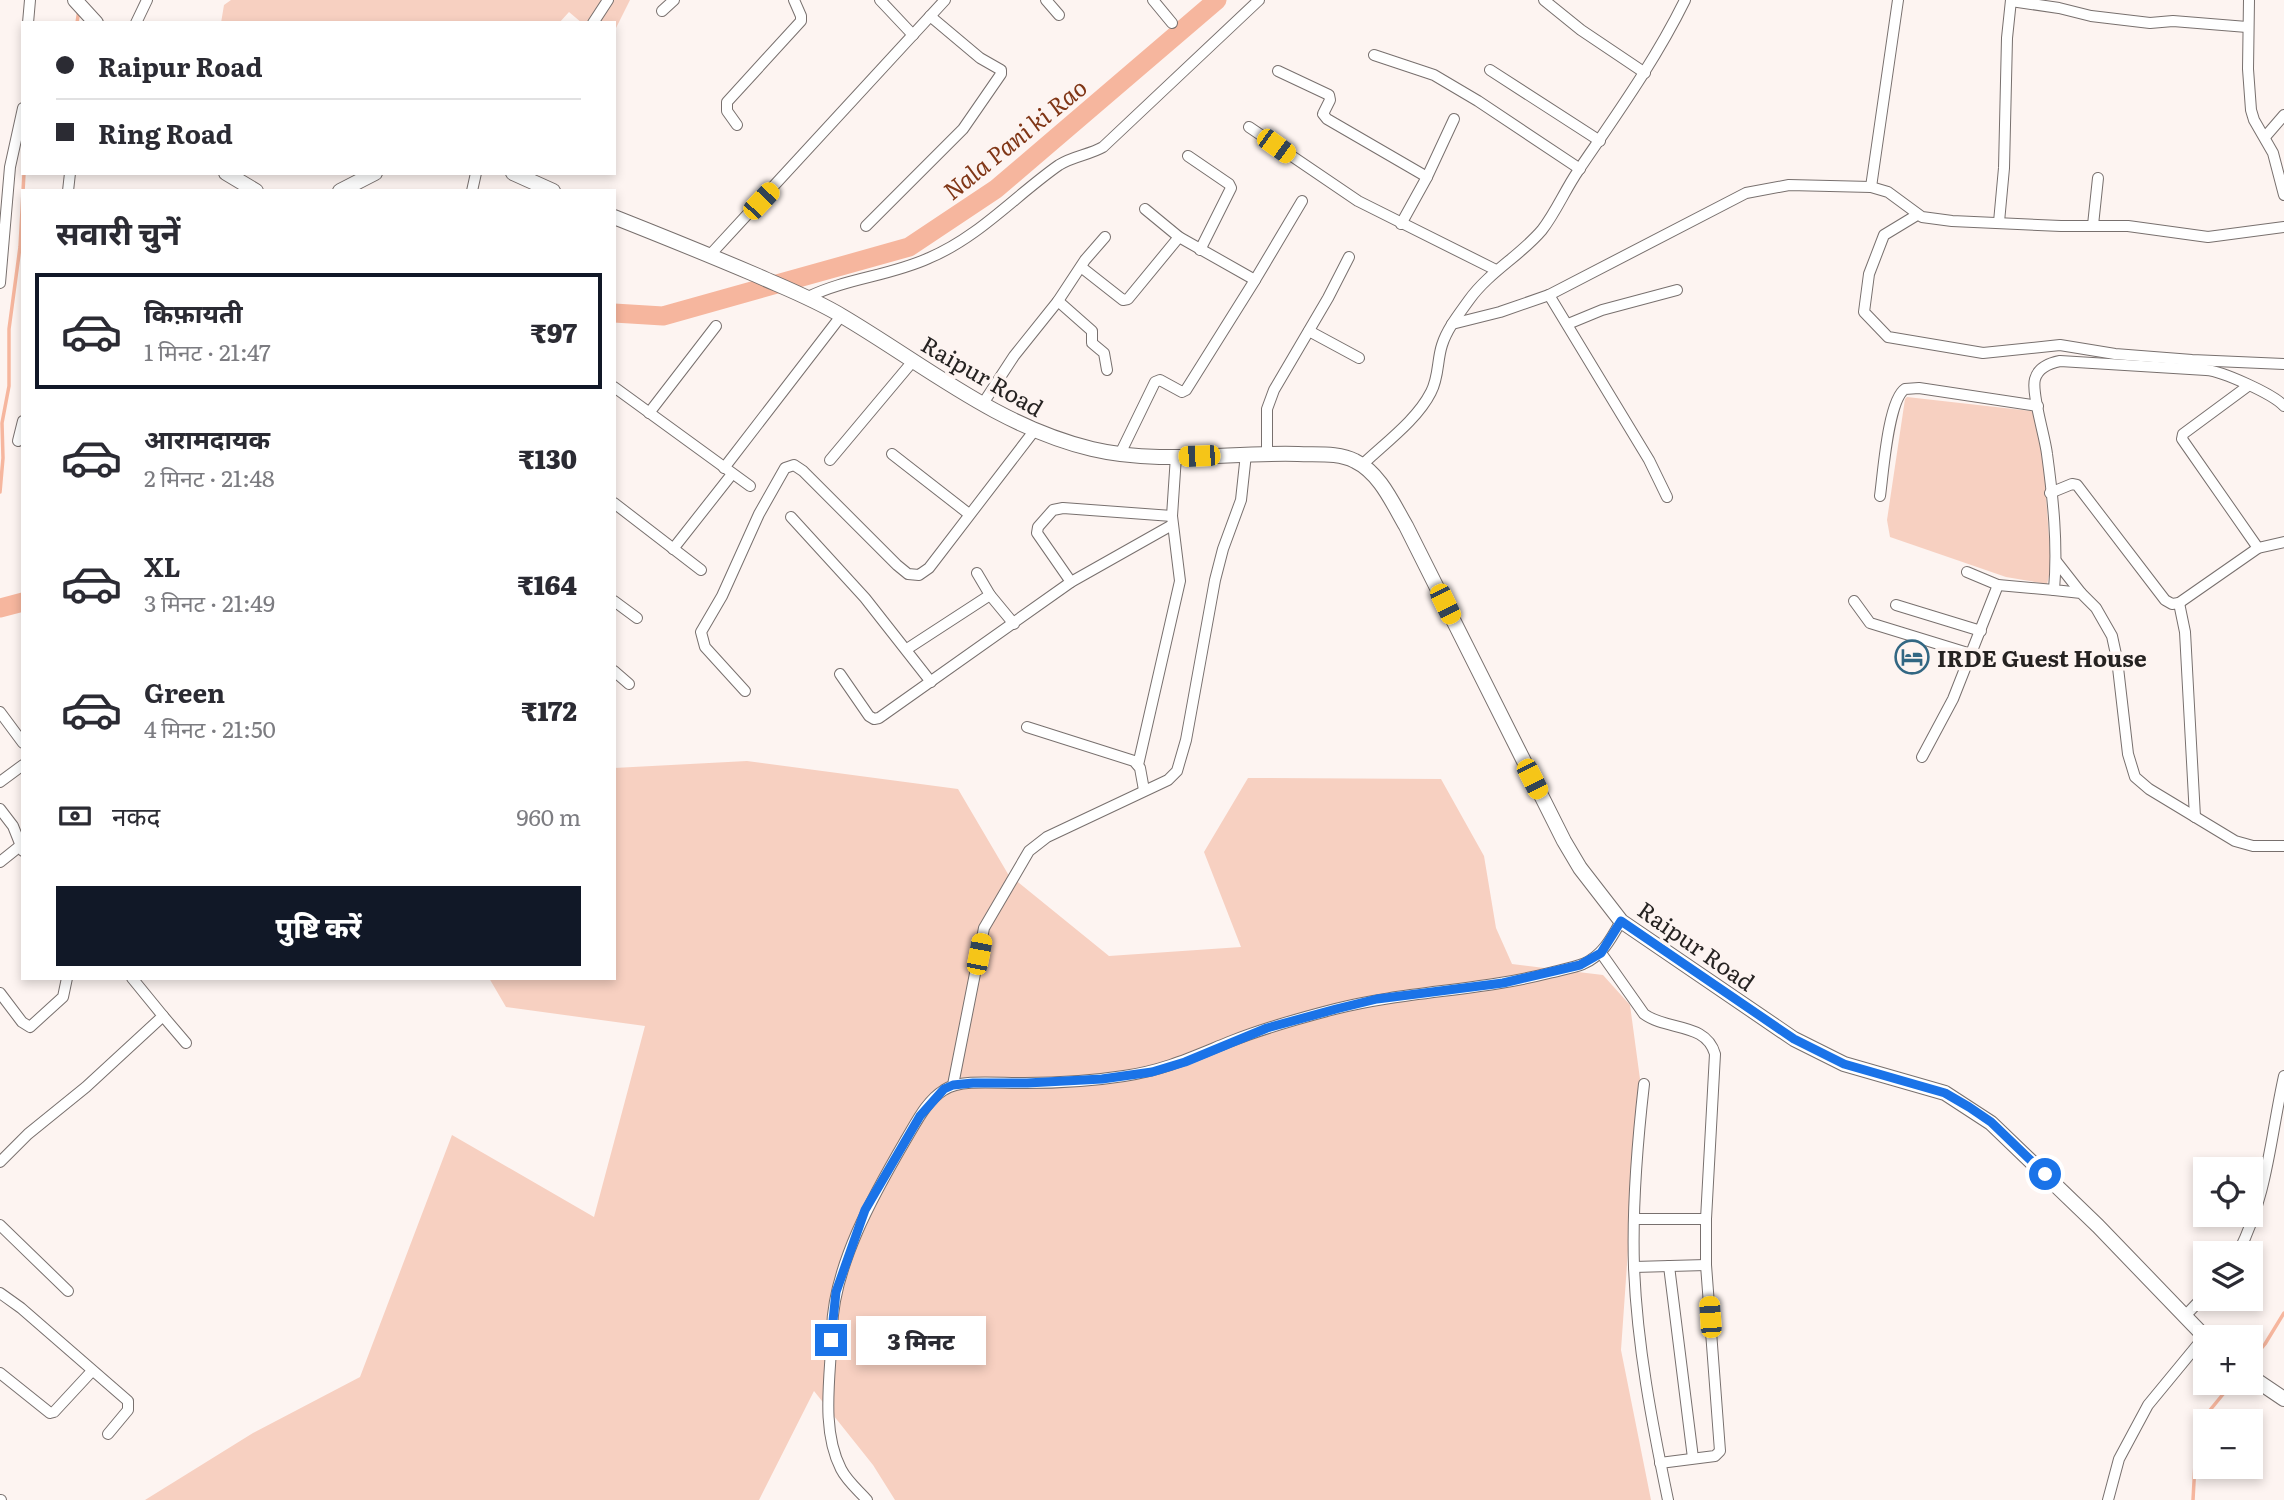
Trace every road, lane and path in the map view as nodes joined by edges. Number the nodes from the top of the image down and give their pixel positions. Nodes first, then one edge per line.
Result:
1 (30, 0) edge
2 (75, 0) edge
3 (147, 0) edge
4 (608, 0) edge
5 (674, 0) edge
6 (794, 0) edge
7 (880, 0) edge
8 (944, 0) edge
9 (1046, 0) edge
10 (1153, 0) edge
11 (1259, 0) edge
12 (1544, 0) edge
13 (1685, 0) edge
14 (1898, 0) edge
15 (2011, 0) edge
16 (2249, 0) edge
17 (662, 11) dead end
18 (1059, 15) dead end
19 (930, 16) junction
20 (28, 21) edge
21 (94, 21) edge
22 (137, 21) edge
23 (594, 21) edge
24 (1172, 23) dead end
25 (2248, 27) junction
26 (913, 34) junction
27 (1374, 55) dead end
28 (1490, 70) dead end
29 (1278, 71) dead end
30 (1645, 73) junction
31 (2284, 116) edge
32 (21, 117) edge
33 (1454, 119) dead end
34 (737, 125) dead end
35 (1249, 127) dead end
36 (2265, 137) junction
37 (1600, 141) junction
38 (1188, 156) dead end
39 (1580, 169) junction
40 (229, 175) edge
41 (371, 175) edge
42 (533, 177) edge
43 (1427, 177) junction
44 (2098, 178) dead end
45 (1871, 187) junction
46 (253, 189) edge
47 (344, 189) edge
48 (550, 189) edge
49 (2284, 195) edge
50 (1302, 201) dead end
51 (1145, 209) dead end
52 (1917, 215) junction
53 (616, 218) edge
54 (1999, 222) junction
55 (1401, 223) junction
56 (2093, 225) junction
57 (866, 226) dead end
58 (2284, 227) edge
59 (1105, 237) dead end
60 (1179, 237) junction
61 (1200, 250) junction
62 (710, 256) junction
63 (1349, 257) dead end
64 (1080, 267) junction
65 (1496, 270) junction
66 (1255, 280) junction
67 (0, 284) edge
68 (1677, 290) dead end
69 (1549, 295) junction
70 (804, 296) junction
71 (1058, 301) junction
72 (842, 316) junction
73 (1452, 324) junction
74 (1568, 324) junction
75 (716, 326) dead end
76 (1309, 331) junction
77 (1359, 359) dead end
78 (913, 361) junction
79 (2284, 364) edge
80 (1107, 370) dead end
81 (2248, 386) junction
82 (616, 388) edge
83 (982, 405) junction
84 (2284, 405) edge
85 (2038, 406) junction
86 (649, 412) junction
87 (21, 429) edge
88 (1034, 431) junction
89 (18, 441) dead end
90 (1267, 453) junction
91 (891, 454) dead end
92 (1120, 454) junction
93 (1247, 454) junction
94 (1176, 456) junction
95 (831, 460) dead end
96 (1362, 465) junction
97 (728, 471) junction
98 (750, 486) dead end
99 (2050, 493) junction
100 (1880, 496) dead end
101 (1667, 497) dead end
102 (616, 505) edge
103 (969, 514) junction
104 (791, 517) dead end
105 (1172, 521) junction
106 (2284, 542) edge
107 (2258, 548) junction
108 (673, 549) junction
109 (2056, 561) junction
110 (701, 570) dead end
111 (1967, 572) dead end
112 (977, 573) dead end
113 (1071, 582) junction
114 (1998, 585) junction
115 (2054, 590) junction
116 (2081, 593) junction
117 (990, 595) junction
118 (1854, 601) dead end
119 (616, 602) edge
120 (2179, 603) junction
121 (1896, 605) dead end
122 (637, 618) dead end
123 (1014, 624) junction
124 (1981, 631) junction
125 (907, 649) junction
126 (1971, 654) junction
127 (616, 673) edge
128 (841, 674) dead end
129 (931, 682) junction
130 (629, 684) dead end
131 (745, 691) dead end
132 (0, 712) edge
133 (1027, 727) dead end
134 (21, 740) edge
135 (1922, 757) dead end
136 (1138, 765) junction
137 (21, 766) edge
138 (0, 782) edge
139 (1144, 790) junction
140 (0, 809) edge
141 (2195, 817) junction
142 (18, 826) edge
143 (2284, 846) edge
144 (21, 849) edge
145 (0, 862) edge
146 (1621, 921) junction
147 (1601, 953) junction
148 (67, 980) edge
149 (134, 980) edge
150 (0, 993) edge
151 (163, 1016) junction
152 (186, 1043) dead end
153 (2284, 1076) edge
154 (1644, 1084) dead end
155 (953, 1085) junction
156 (0, 1161) edge
157 (1634, 1219) junction
158 (1706, 1219) junction
159 (0, 1225) edge
160 (2243, 1241) edge
161 (1706, 1265) junction
162 (1669, 1266) junction
163 (1634, 1267) junction
164 (68, 1291) dead end
165 (1, 1295) edge
166 (2193, 1308) edge
167 (2186, 1315) junction
168 (2195, 1325) edge
169 (2193, 1351) edge
170 (92, 1371) junction
171 (0, 1373) edge
172 (2263, 1385) edge
173 (2284, 1399) edge
174 (108, 1434) dead end
175 (1693, 1458) junction
176 (1660, 1463) junction
177 (867, 1500) edge
178 (1668, 1500) edge
179 (2108, 1500) edge

1 - 20 street
2 - 21 main road
3 - 22 street
4 - 23 street
5 - 17 street
6 - 34 street
7 - 26 street
8 - 19 street
9 - 18 street
10 - 24 street
11 - 70 street
12 - 30 street
13 - 30 street
14 - 45 street
15 - 25 street
15 - 54 street
16 - 25 street
19 - 26 street
19 - 57 street
25 - 36 street
26 - 62 street
27 - 39 street
28 - 37 street
29 - 43 street
30 - 37 street
31 - 36 street
32 - 67 street
33 - 43 street
35 - 55 street
36 - 49 street
37 - 39 street
38 - 61 street
39 - 65 street
40 - 46 main road
41 - 47 main road
42 - 48 main road
43 - 55 street
44 - 56 street
45 - 52 street
45 - 69 street
50 - 66 street
51 - 60 street
52 - 54 street
52 - 79 street
53 - 62 main road, Raipur Road
54 - 56 street
55 - 65 street
56 - 58 street
59 - 64 street
60 - 61 street
60 - 64 street
61 - 66 street
62 - 70 main road, Raipur Road
63 - 76 street
64 - 71 street
65 - 73 street
66 - 92 street
68 - 74 street
69 - 73 street
69 - 74 street
70 - 72 main road, Raipur Road
71 - 80 street
71 - 83 street
72 - 78 main road, Raipur Road
72 - 97 street
73 - 96 street
74 - 101 street
75 - 86 street
76 - 77 street
76 - 90 street
78 - 83 main road, Raipur Road
78 - 95 street
81 - 84 street
81 - 85 street
81 - 107 street
82 - 86 street
83 - 88 main road, Raipur Road
85 - 99 street
85 - 100 street
86 - 97 street
87 - 89 street
88 - 92 main road, Raipur Road
88 - 103 street
90 - 93 main road, Raipur Road
90 - 96 main road, Raipur Road
91 - 103 street
92 - 94 main road, Raipur Road
93 - 94 main road, Raipur Road
93 - 139 street
94 - 105 street
96 - 146 main road, Raipur Road
97 - 98 street
97 - 108 street
99 - 109 street
99 - 120 street
102 - 108 street
103 - 131 street
104 - 125 street
105 - 113 street
105 - 113 street
105 - 136 street
106 - 107 street
107 - 120 street
108 - 110 street
109 - 115 street
109 - 116 street
111 - 114 street
112 - 117 street
113 - 123 street
114 - 115 street
114 - 124 street
115 - 116 street
116 - 141 street
117 - 123 street
117 - 125 street
118 - 126 street
119 - 122 street
120 - 141 street
121 - 124 street
123 - 129 street
124 - 126 street
125 - 129 street
126 - 135 street
127 - 130 street
128 - 129 street
132 - 134 street
133 - 136 street
136 - 139 street
137 - 138 street
139 - 155 street
140 - 142 street
141 - 143 street
142 - 144 street
144 - 145 street
146 - 147 street
146 - 167 main road, Raipur Road
147 - 155 street
147 - 158 street
148 - 150 street
149 - 151 street
151 - 152 street
151 - 156 street
153 - 160 street
154 - 157 street
155 - 177 street
157 - 158 street
157 - 163 street
158 - 161 street
159 - 164 street
161 - 162 street
161 - 175 street
162 - 163 street
162 - 175 street
163 - 176 street
165 - 170 street
166 - 167 street
167 - 168 main road, Raipur Road
169 - 179 street
170 - 171 street
170 - 174 street
172 - 173 main road
175 - 176 street
176 - 178 street

